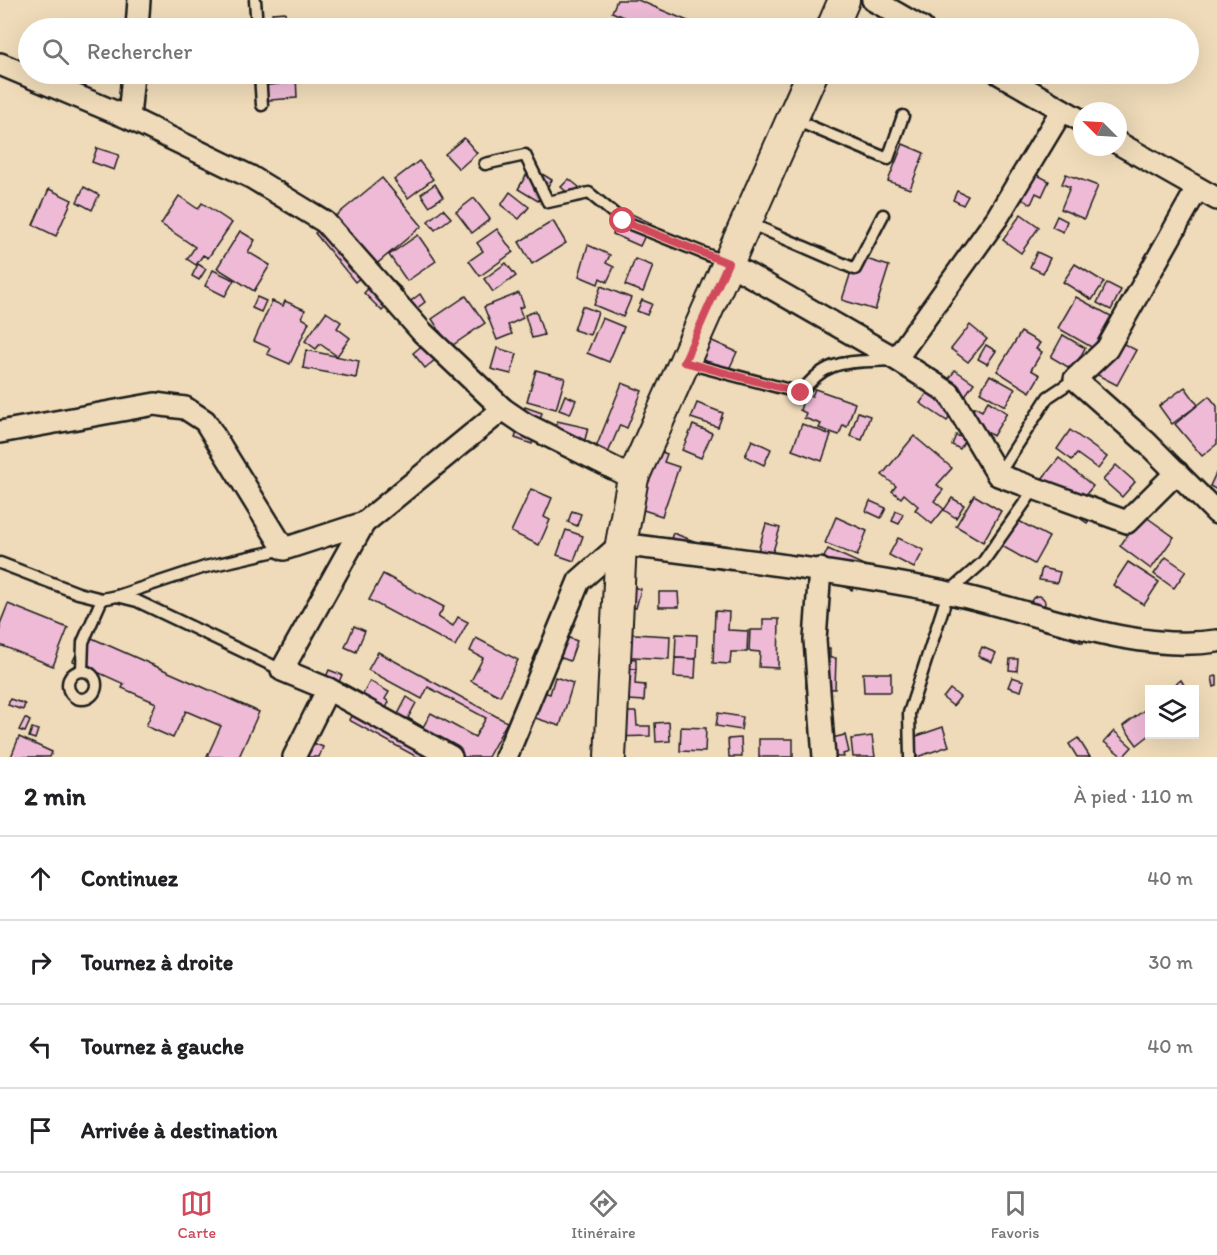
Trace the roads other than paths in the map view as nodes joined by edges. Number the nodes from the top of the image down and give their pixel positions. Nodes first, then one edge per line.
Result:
1 (139, 0) edge
2 (255, 0) edge
3 (844, 0) edge
4 (873, 0) edge
5 (138, 18) edge
6 (256, 18) edge
7 (836, 18) edge
8 (904, 18) edge
9 (0, 64) edge
10 (18, 72) edge
11 (48, 84) edge
12 (132, 84) edge
13 (261, 84) edge
14 (807, 84) edge
15 (1017, 84) edge
16 (262, 105) dead end
17 (1062, 110) junction
18 (903, 116) dead end
19 (1073, 117) edge
20 (129, 118) junction
21 (792, 118) junction
22 (1127, 147) edge
23 (486, 164) dead end
24 (1197, 189) junction
25 (1217, 199) edge
26 (883, 215) dead end
27 (746, 222) junction
28 (728, 263) junction
29 (896, 359) junction
30 (684, 362) junction
31 (1075, 379) junction
32 (503, 409) junction
33 (0, 432) edge
34 (1176, 472) junction
35 (998, 475) junction
36 (633, 478) junction
37 (1035, 488) junction
38 (1217, 513) edge
39 (364, 523) junction
40 (621, 544) junction
41 (284, 549) junction
42 (0, 563) edge
43 (820, 569) junction
44 (948, 593) junction
45 (117, 596) junction
46 (102, 599) junction
47 (1217, 641) edge
48 (82, 670) dead end
49 (282, 670) junction
50 (328, 688) junction
51 (294, 757) edge
52 (450, 757) edge
53 (506, 757) edge
54 (610, 757) edge
55 (824, 757) edge
56 (910, 757) edge

1 - 5 street
2 - 6 lane
3 - 7 main road
4 - 8 street
9 - 10 street
11 - 20 street
12 - 20 street
13 - 16 lane
14 - 21 main road
15 - 17 street
17 - 19 street
17 - 29 street
18 - 21 lane
20 - 32 street
21 - 27 main road
22 - 24 street
23 - 28 lane
24 - 25 street
24 - 31 street
26 - 27 lane
27 - 28 main road
28 - 29 street
28 - 30 main road
29 - 30 lane
29 - 35 street
30 - 36 main road
31 - 34 street
31 - 35 lane
32 - 36 street
32 - 39 street
33 - 41 street
34 - 37 street
34 - 38 street
35 - 37 street
36 - 40 main road
37 - 44 lane
39 - 41 street
39 - 49 street
40 - 43 street
40 - 53 street
40 - 54 main road
41 - 45 lane
42 - 46 lane
43 - 44 street
43 - 55 street
44 - 47 street
44 - 56 lane
45 - 46 lane
45 - 49 lane
46 - 48 lane
49 - 50 street
50 - 51 street
50 - 52 street

